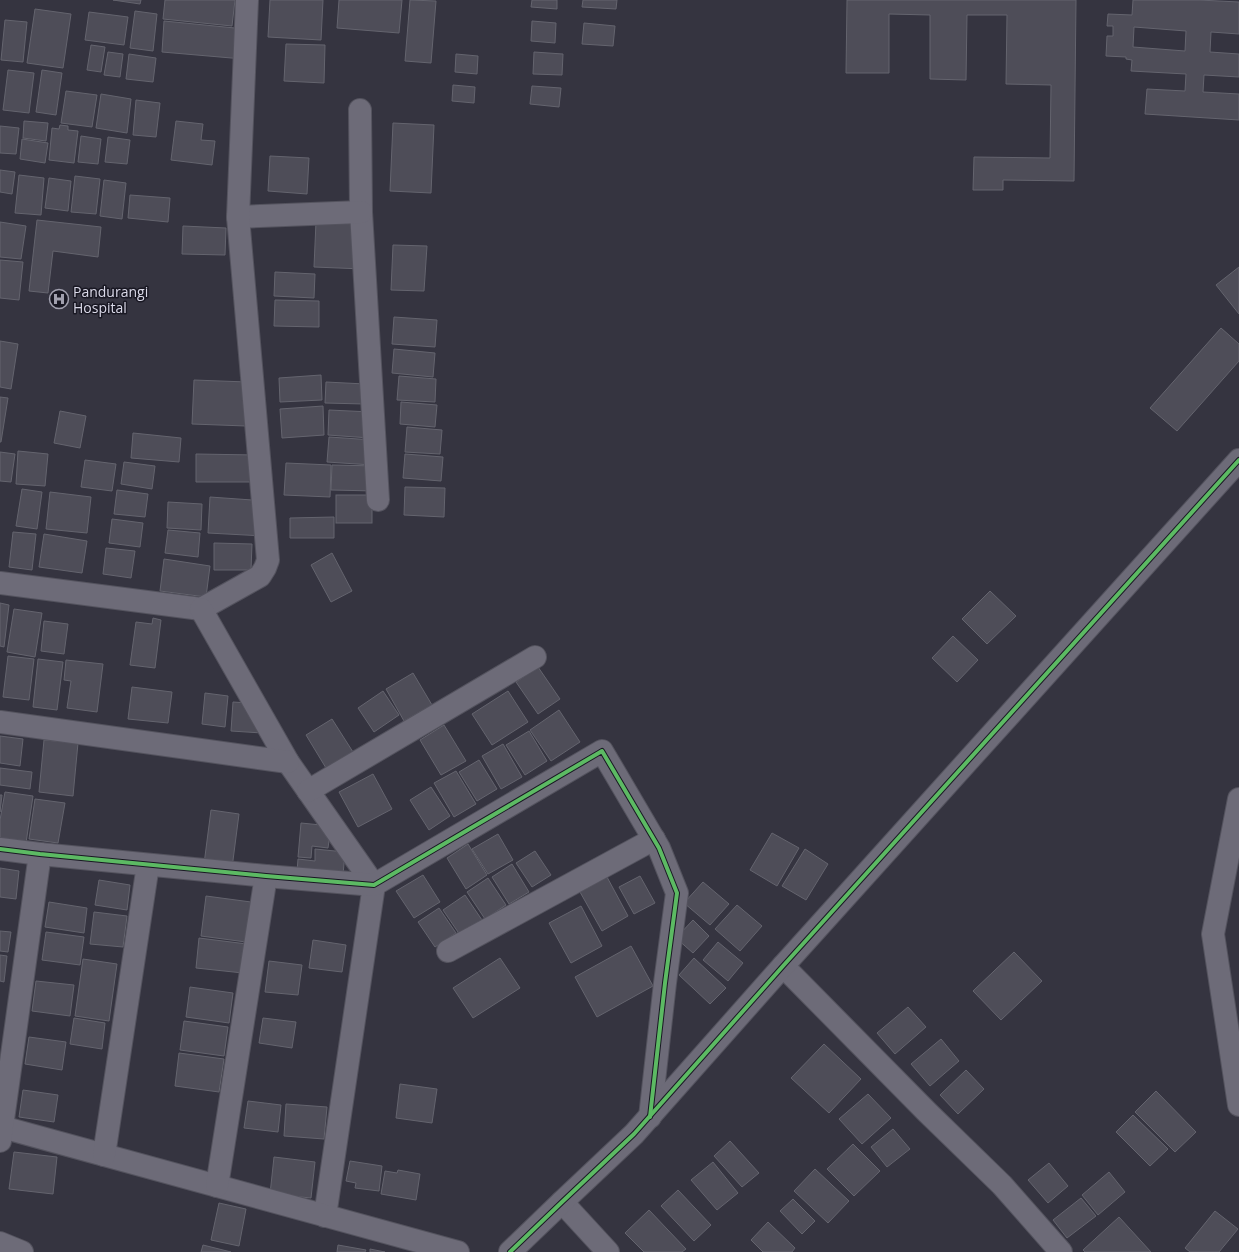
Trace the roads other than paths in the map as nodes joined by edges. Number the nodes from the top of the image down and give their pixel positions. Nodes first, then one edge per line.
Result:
1 (247, 0) edge
2 (360, 110) dead end
3 (361, 212) junction
4 (238, 217) junction
5 (1239, 460) edge
6 (378, 500) dead end
7 (0, 583) edge
8 (201, 609) junction
9 (535, 657) dead end
10 (0, 722) edge
11 (288, 762) junction
12 (308, 790) junction
13 (1239, 799) edge
14 (654, 839) junction
15 (0, 848) edge
16 (40, 854) junction
17 (148, 865) junction
18 (266, 876) junction
19 (374, 885) junction
20 (448, 951) dead end
21 (783, 966) junction
22 (1239, 1105) edge
23 (650, 1117) junction
24 (1, 1134) edge
25 (104, 1155) junction
26 (217, 1186) junction
27 (562, 1202) junction
28 (325, 1216) junction
29 (0, 1243) edge
30 (22, 1252) edge
31 (458, 1252) edge
32 (510, 1252) edge
33 (608, 1252) edge
34 (1061, 1252) edge

1 - 4 street
2 - 3 street
3 - 4 street
3 - 6 street
4 - 8 street
5 - 21 street
7 - 8 street
8 - 11 street
9 - 12 street
10 - 11 street
11 - 12 street
12 - 19 street
13 - 22 street
14 - 19 street
14 - 20 street
14 - 23 street
15 - 16 street
16 - 17 street
16 - 24 street
17 - 18 street
17 - 25 street
18 - 19 street
18 - 26 street
19 - 28 street
21 - 23 street
21 - 34 street
23 - 27 street
24 - 25 street
25 - 26 street
26 - 28 street
27 - 32 street
27 - 33 street
28 - 31 street
29 - 30 street

